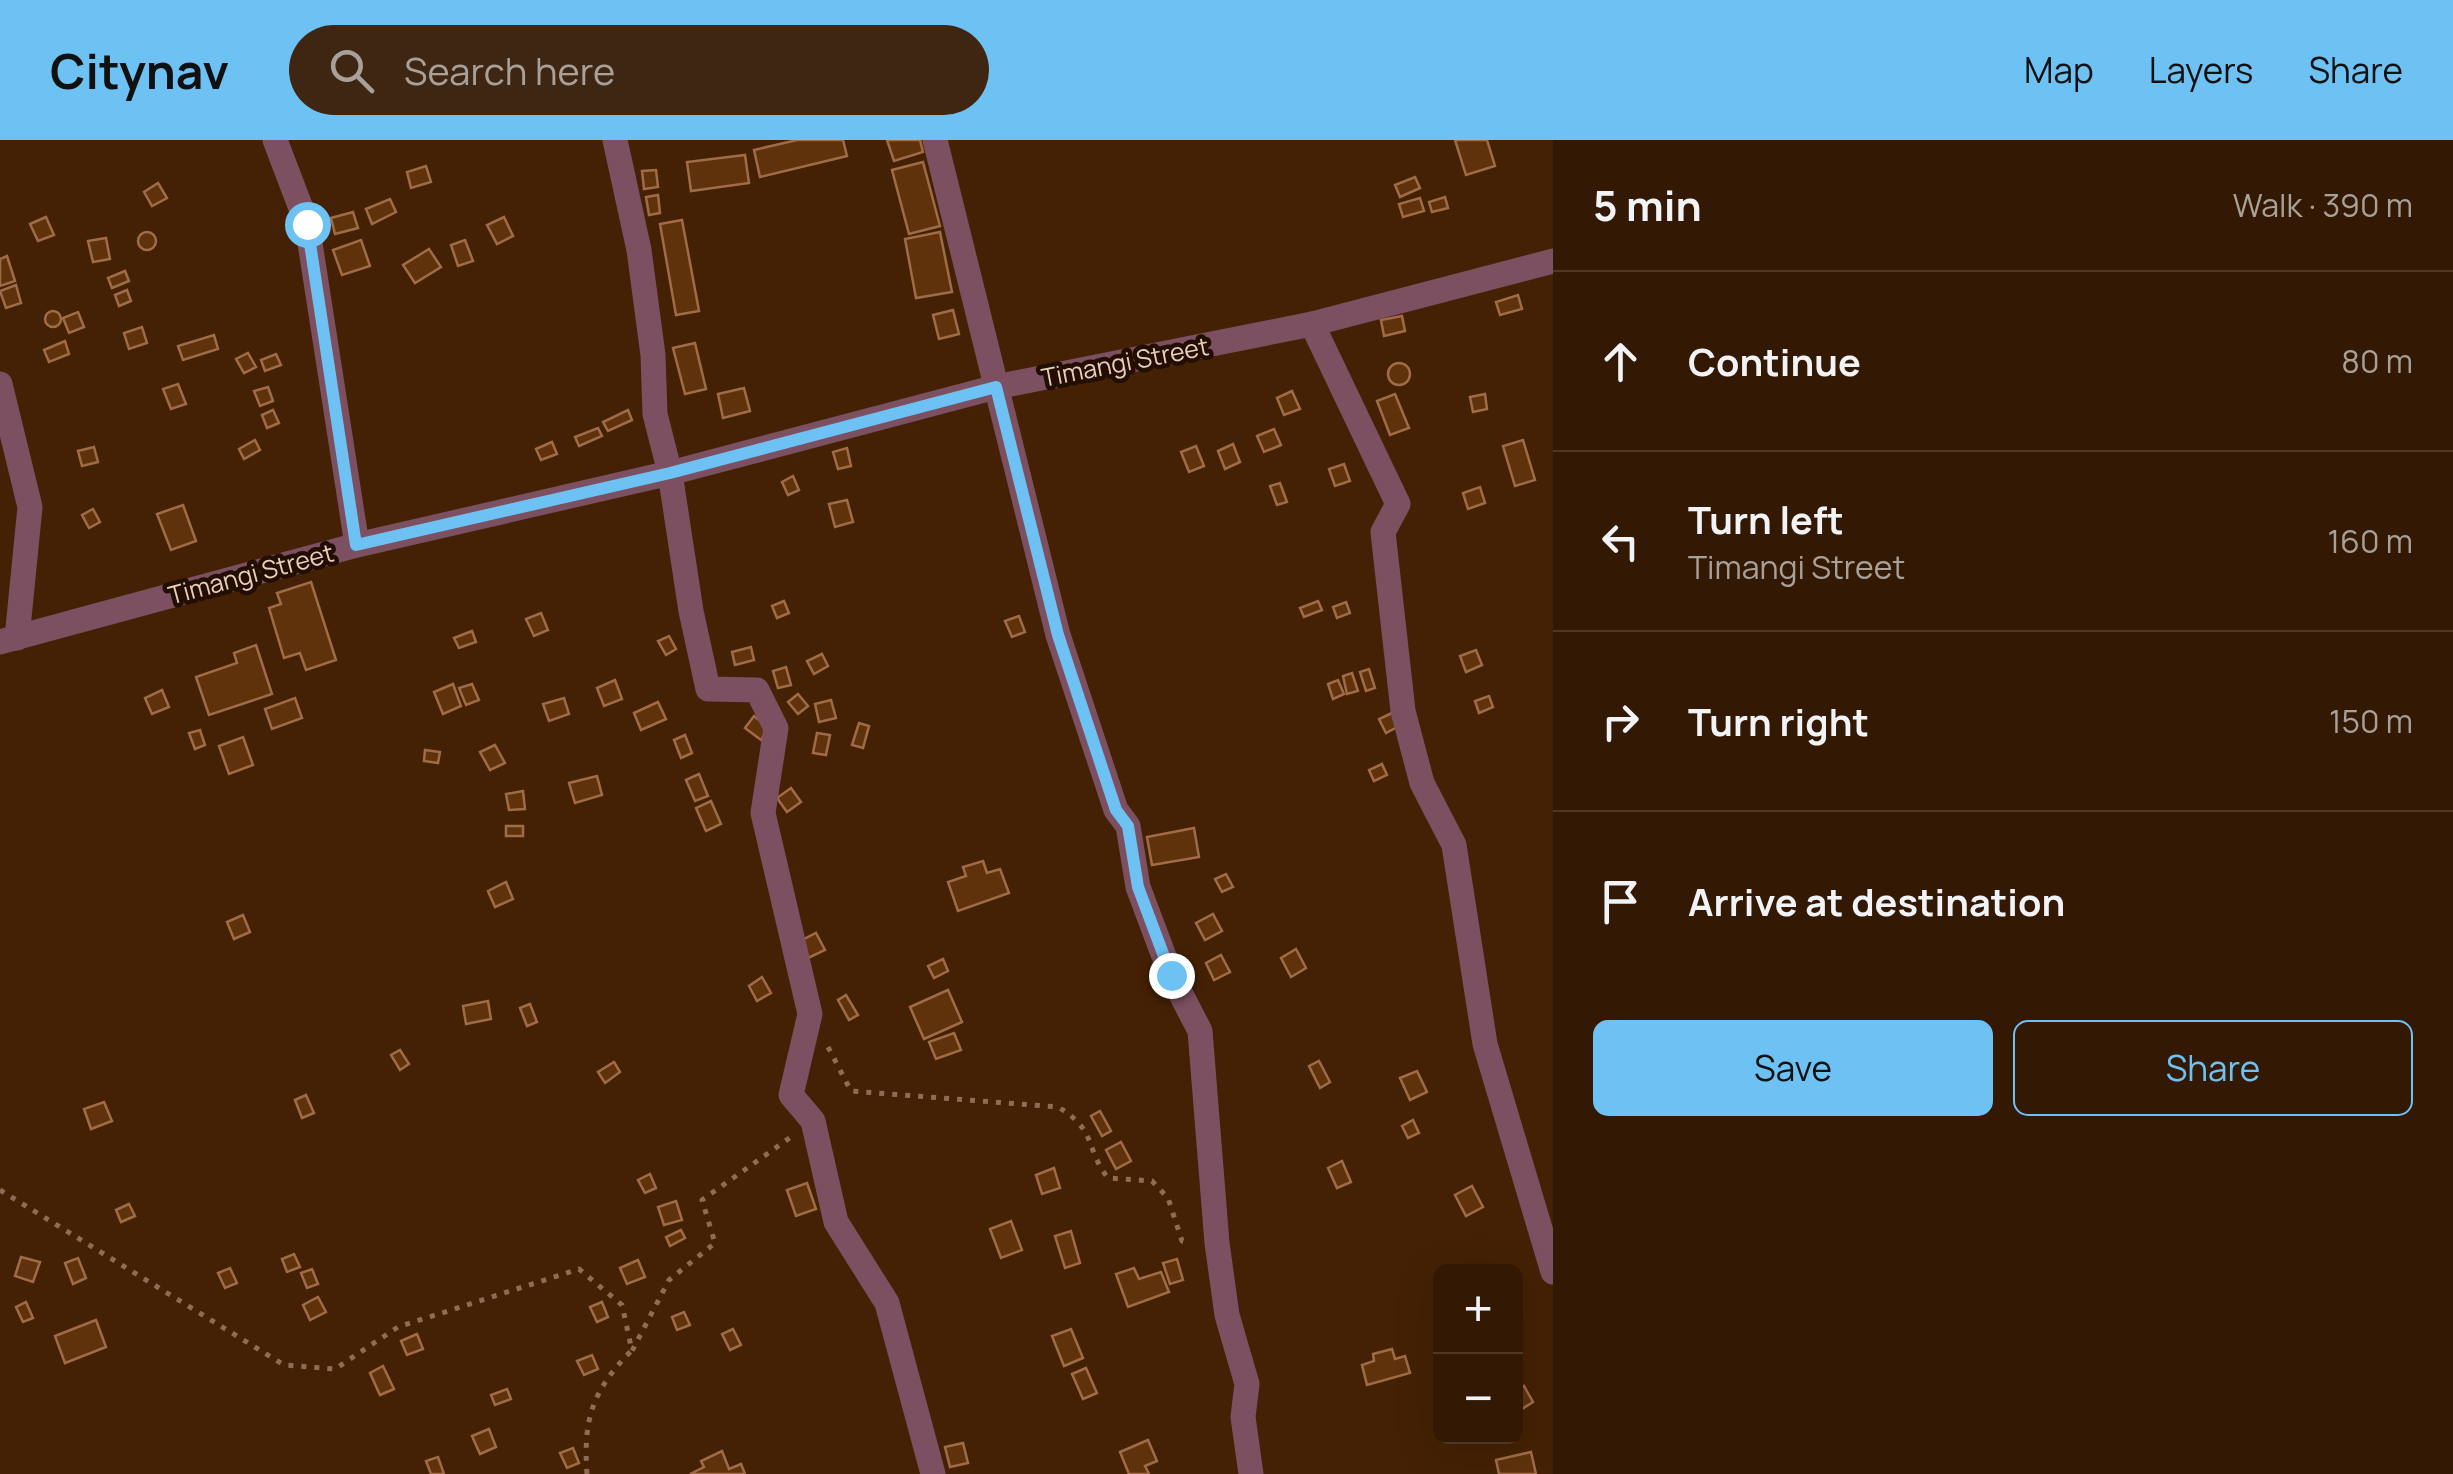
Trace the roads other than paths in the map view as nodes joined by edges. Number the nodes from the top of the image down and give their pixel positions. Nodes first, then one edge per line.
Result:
1 (275, 140) edge
2 (615, 140) edge
3 (934, 140) edge
4 (1553, 261) edge
5 (1312, 324) junction
6 (0, 384) edge
7 (996, 387) junction
8 (670, 473) junction
9 (356, 545) junction
10 (9, 640) edge
11 (1553, 1272) edge
12 (933, 1474) edge
13 (1251, 1474) edge

1 - 9 street
2 - 8 street
3 - 7 street
4 - 5 street, Timangi Street
5 - 7 street, Timangi Street
5 - 11 street
6 - 10 street
7 - 8 street, Timangi Street
7 - 13 street
8 - 9 street, Timangi Street
8 - 12 street
9 - 10 street, Timangi Street

